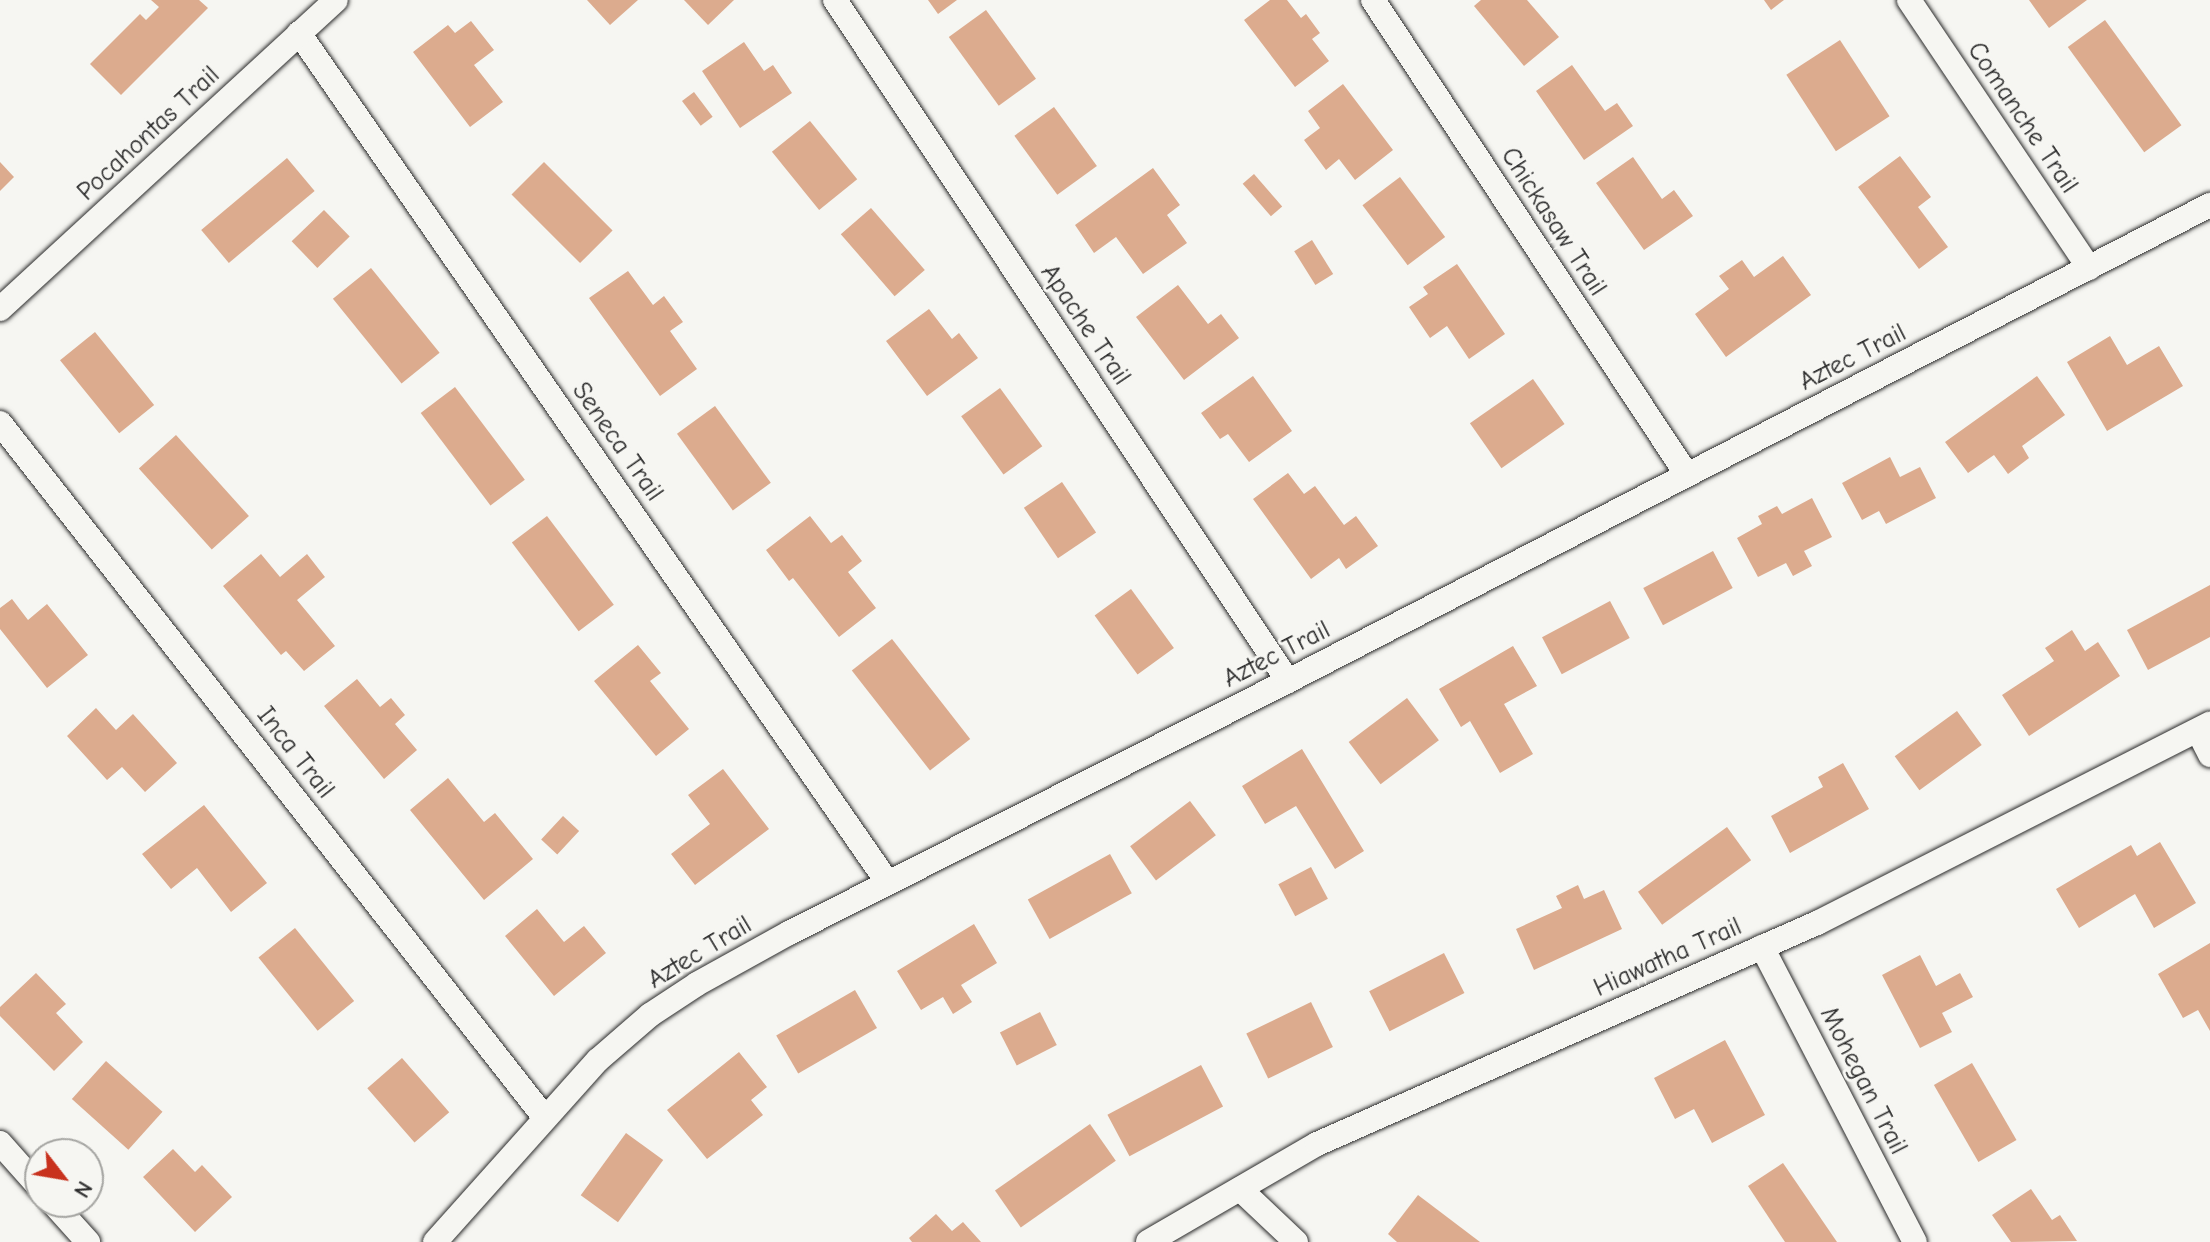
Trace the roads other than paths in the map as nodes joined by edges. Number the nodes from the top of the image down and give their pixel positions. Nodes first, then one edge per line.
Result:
1 (336, 0) edge
2 (835, 0) edge
3 (1373, 0) edge
4 (1909, 0) edge
5 (299, 33) junction
6 (2210, 205) edge
7 (2089, 268) junction
8 (0, 309) edge
9 (0, 423) edge
10 (1687, 475) junction
11 (1288, 681) junction
12 (2204, 728) edge
13 (2210, 755) edge
14 (888, 883) junction
15 (1762, 947) junction
16 (545, 1118) junction
17 (0, 1143) edge
18 (24, 1170) edge
19 (1240, 1189) junction
20 (66, 1218) edge
21 (88, 1242) edge
22 (435, 1242) edge
23 (1148, 1242) edge
24 (1296, 1242) edge
25 (1915, 1242) edge

1 - 5 street, Pocahontas Trail
2 - 11 street, Apache Trail
3 - 10 street, Chickasaw Trail
4 - 7 street, Comanche Trail
5 - 8 street, Pocahontas Trail
5 - 14 street, Seneca Trail
6 - 7 street, Aztec Trail
7 - 10 street, Aztec Trail
9 - 16 street, Inca Trail
10 - 11 street, Aztec Trail
11 - 14 street, Aztec Trail
12 - 13 street
12 - 15 street, Hiawatha Trail
14 - 16 street, Aztec Trail
15 - 19 street, Hiawatha Trail
15 - 25 street, Mohegan Trail
16 - 22 street, Aztec Trail
17 - 18 street
19 - 23 street, Hiawatha Trail
19 - 24 street
20 - 21 street

